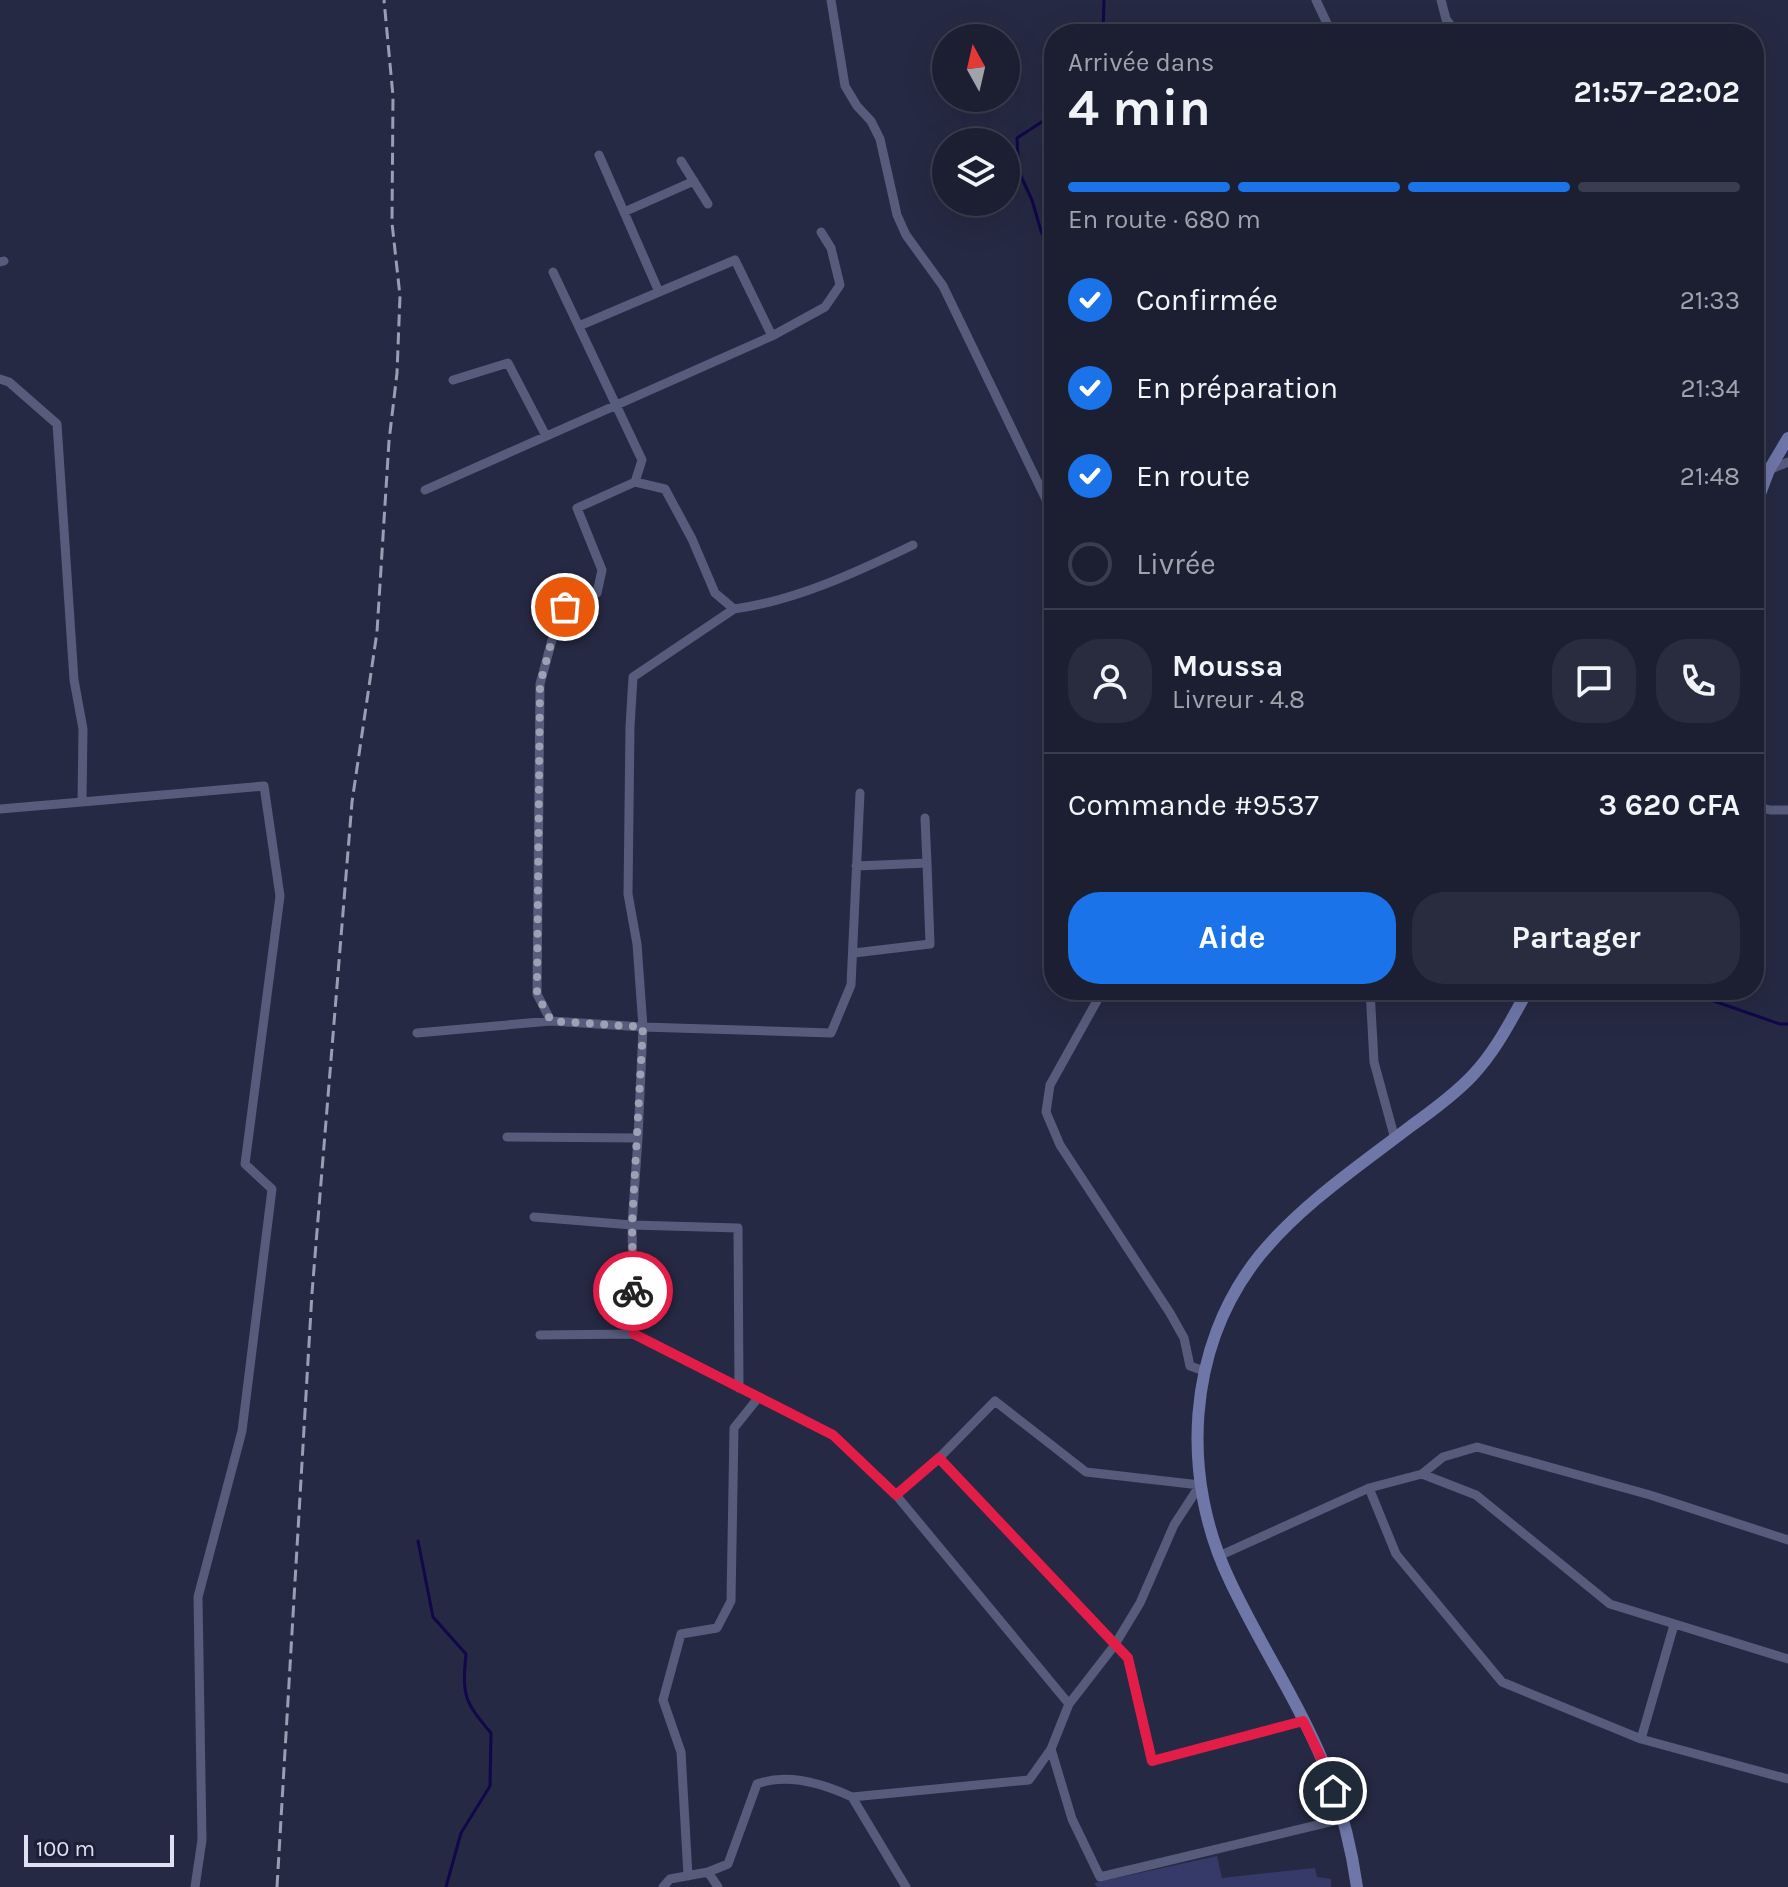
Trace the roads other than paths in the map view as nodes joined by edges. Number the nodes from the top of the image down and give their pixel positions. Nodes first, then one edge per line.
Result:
1 (831, 0) edge
2 (1316, 0) edge
3 (1441, 0) edge
4 (1327, 24) edge
5 (1450, 24) edge
6 (599, 155) dead end
7 (681, 161) dead end
8 (694, 181) junction
9 (708, 204) dead end
10 (624, 212) junction
11 (821, 232) dead end
12 (553, 272) dead end
13 (659, 292) junction
14 (579, 326) junction
15 (772, 336) junction
16 (0, 379) edge
17 (453, 380) dead end
18 (616, 405) junction
19 (546, 436) junction
20 (1788, 438) edge
21 (1788, 462) edge
22 (1769, 470) junction
23 (635, 482) junction
24 (1764, 483) edge
25 (425, 490) dead end
26 (1044, 495) edge
27 (913, 545) dead end
28 (734, 609) junction
29 (860, 793) dead end
30 (82, 802) junction
31 (1764, 808) edge
32 (0, 809) edge
33 (1788, 810) edge
34 (925, 818) dead end
35 (927, 863) junction
36 (856, 866) junction
37 (854, 953) junction
38 (1097, 1000) edge
39 (1371, 1000) edge
40 (1522, 1000) edge
41 (551, 1021) junction
42 (643, 1027) junction
43 (417, 1033) dead end
44 (507, 1137) dead end
45 (638, 1138) junction
46 (1395, 1139) junction
47 (534, 1217) dead end
48 (632, 1225) junction
49 (634, 1334) junction
50 (540, 1335) dead end
51 (1204, 1371) junction
52 (739, 1388) junction
53 (758, 1398) junction
54 (939, 1458) junction
55 (1422, 1474) junction
56 (1200, 1485) junction
57 (1369, 1488) junction
58 (896, 1495) junction
59 (1788, 1540) edge
60 (1219, 1556) junction
61 (1674, 1625) junction
62 (1114, 1646) junction
63 (1788, 1659) edge
64 (1069, 1704) junction
65 (1303, 1721) junction
66 (1641, 1739) junction
67 (1051, 1749) junction
68 (1788, 1779) edge
69 (852, 1797) junction
70 (1342, 1819) junction
71 (708, 1872) junction
72 (688, 1876) junction
73 (195, 1887) edge
74 (663, 1887) edge
75 (718, 1887) edge
76 (906, 1887) edge
77 (1357, 1887) edge

1 - 26 street
2 - 4 street
3 - 5 street
6 - 10 street
7 - 8 street
8 - 9 street
8 - 10 street
10 - 13 street
11 - 15 street
12 - 14 street
13 - 14 street
13 - 15 street
14 - 18 street
15 - 18 street
16 - 30 street
17 - 19 street
18 - 19 street
18 - 23 street
19 - 25 street
20 - 22 street
21 - 22 street
22 - 24 street
23 - 28 street
23 - 41 street
27 - 28 street
28 - 42 street
29 - 36 street
30 - 32 street
30 - 73 street
31 - 33 street
34 - 35 street
35 - 36 street
35 - 37 street
36 - 37 street
37 - 42 street
38 - 51 street
39 - 46 street
40 - 46 street
41 - 42 street
41 - 43 street
42 - 45 street
44 - 45 street
45 - 48 street
46 - 51 street
47 - 48 street
48 - 49 street
48 - 52 street
49 - 50 street
49 - 52 street
51 - 56 street
52 - 53 street
53 - 58 street
53 - 72 street
54 - 56 street
54 - 58 street
54 - 62 street
55 - 57 street
55 - 59 street
55 - 61 street
56 - 60 street
56 - 62 street
57 - 60 street
57 - 66 street
58 - 64 street
60 - 65 street
61 - 63 street
61 - 66 street
62 - 64 street
62 - 65 street
64 - 67 street
65 - 70 street
66 - 68 street
67 - 69 street
67 - 70 street
69 - 71 street
69 - 76 street
70 - 77 street
71 - 72 street
71 - 75 street
72 - 74 street

